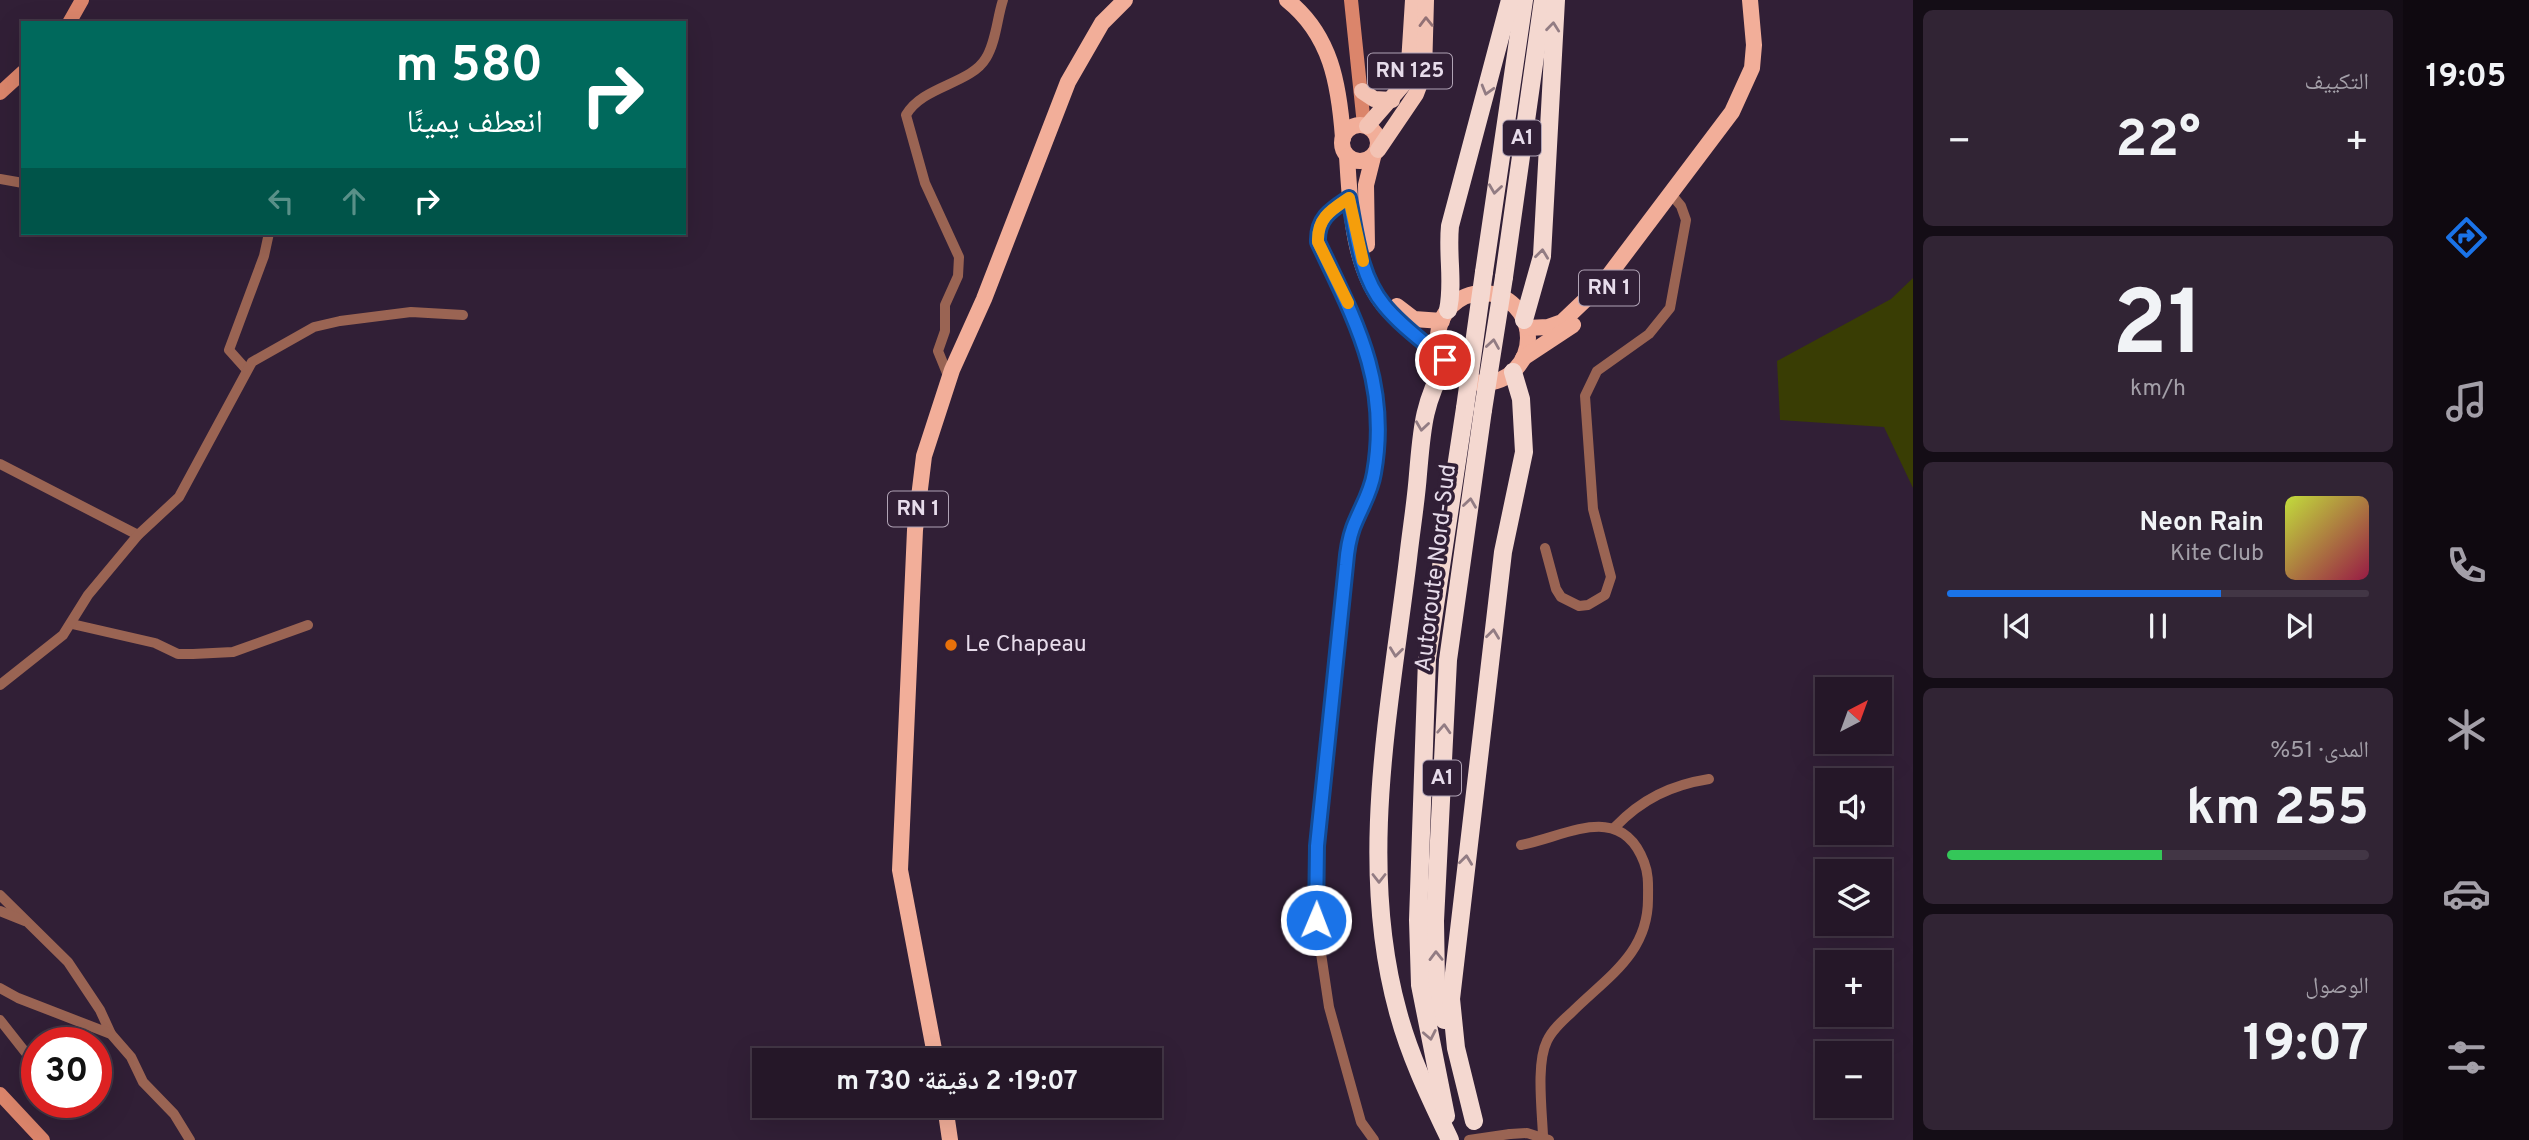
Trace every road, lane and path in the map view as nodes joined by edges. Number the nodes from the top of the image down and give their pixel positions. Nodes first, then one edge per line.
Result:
1 (82, 0) edge
2 (1003, 0) edge
3 (1125, 0) edge
4 (1287, 0) edge
5 (1351, 0) edge
6 (1413, 0) edge
7 (1426, 0) edge
8 (1510, 0) edge
9 (1524, 0) edge
10 (1543, 0) edge
11 (1556, 0) edge
12 (1750, 0) edge
13 (70, 21) edge
14 (21, 74) edge
15 (1362, 91) junction
16 (0, 93) edge
17 (1392, 100) junction
18 (1357, 128) junction
19 (1375, 154) junction
20 (1347, 156) junction
21 (0, 179) edge
22 (21, 183) edge
23 (1671, 194) junction
24 (1349, 198) junction
25 (269, 235) edge
26 (463, 315) dead end
27 (1445, 315) junction
28 (1526, 324) junction
29 (1522, 360) junction
30 (1446, 361) junction
31 (246, 369) junction
32 (949, 378) junction
33 (1521, 399) junction
34 (0, 464) edge
35 (138, 535) junction
36 (1545, 548) dead end
37 (72, 624) junction
38 (308, 625) dead end
39 (0, 685) edge
40 (1709, 779) dead end
41 (1615, 827) junction
42 (1521, 845) dead end
43 (0, 895) edge
44 (0, 911) edge
45 (25, 921) junction
46 (0, 988) edge
47 (0, 1020) edge
48 (94, 1027) edge
49 (108, 1027) edge
50 (112, 1035) edge
51 (21, 1047) edge
52 (934, 1048) edge
53 (0, 1094) edge
54 (946, 1118) edge
55 (1474, 1121) junction
56 (1546, 1138) edge
57 (43, 1140) edge
58 (190, 1140) edge
59 (950, 1140) edge
60 (1374, 1140) edge
61 (1450, 1140) edge
62 (1469, 1140) edge
63 (1482, 1140) edge

1 - 13 main road
2 - 32 street
3 - 32 main road, RN 1
4 - 18 main road
5 - 15 main road
6 - 17 highway, RN 125
19 -> 7 highway
8 -> 27 highway
9 -> 61 highway, Autoroute Nord-Sud / A1, bridge
55 -> 10 highway, Autoroute Nord-Sud / A1, bridge
28 -> 11 highway
12 - 23 main road, RN 1
14 - 16 main road
15 - 17 highway
15 - 18 main road
17 - 18 highway, RN 125
18 - 19 main road
18 - 20 main road
19 - 20 main road
19 - 27 main road
20 - 24 main road
21 - 22 street
23 - 28 main road, RN 1
23 - 29 main road, RN 1
23 - 36 street
24 - 30 main road
24 - 60 street
25 - 31 street
26 - 31 street
27 - 28 main road
27 - 30 main road
28 - 29 main road
29 - 30 main road
29 - 33 highway
29 - 33 main road
30 -> 61 highway
31 - 35 street
32 - 52 main road, RN 1
55 -> 33 highway
34 - 35 street
35 - 37 street
37 - 38 street
37 - 39 street
40 - 41 street
41 - 42 street
41 - 56 street
43 - 45 street
44 - 45 street
45 - 49 street
46 - 48 street
47 - 51 street
50 - 58 street
53 - 57 main road
54 - 59 main road
55 - 63 highway, Autoroute Nord-Sud / A1
56 - 62 street, bridge

